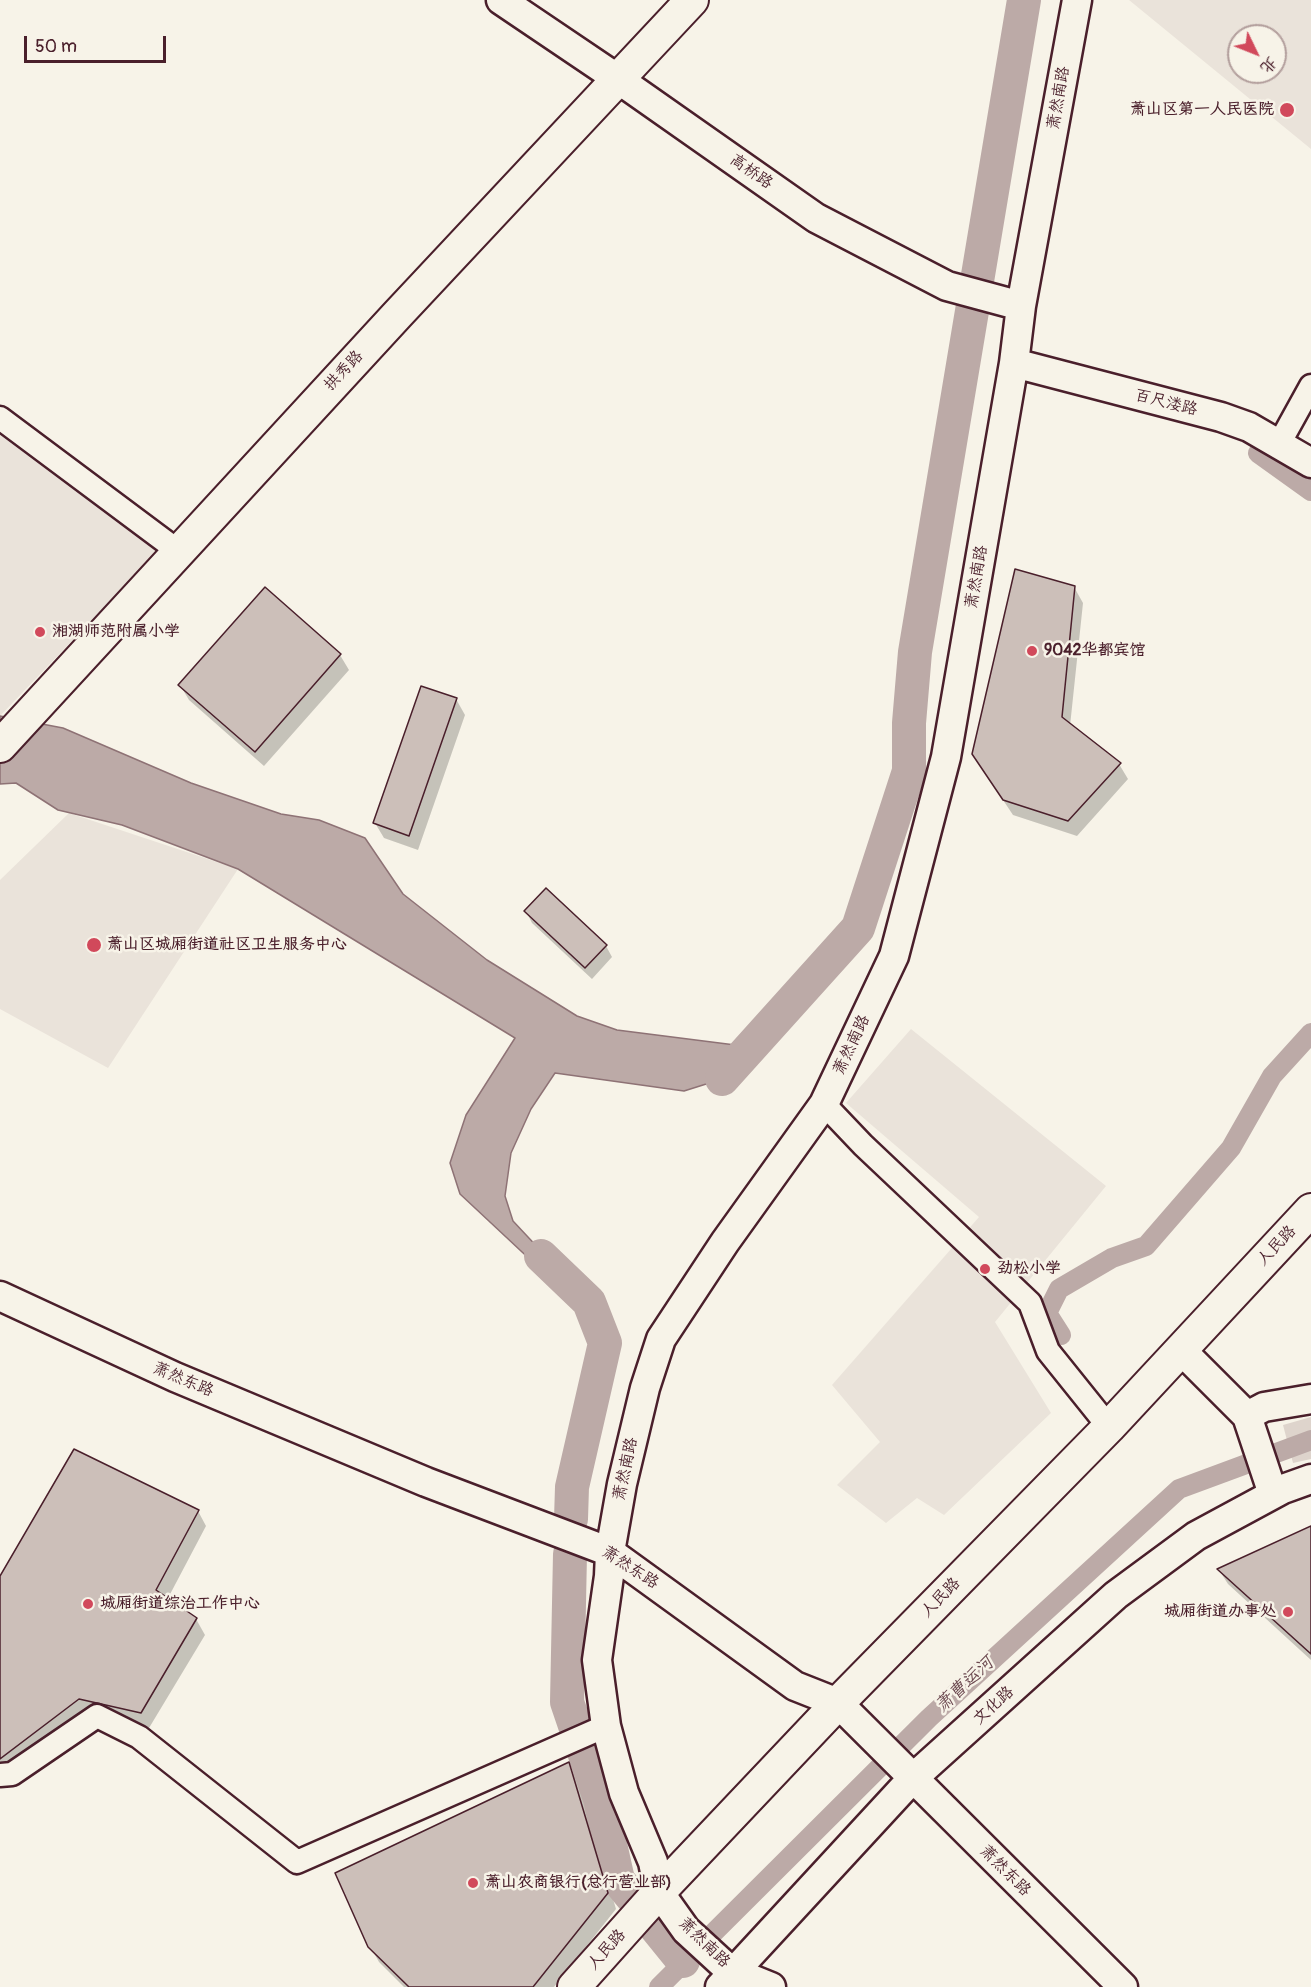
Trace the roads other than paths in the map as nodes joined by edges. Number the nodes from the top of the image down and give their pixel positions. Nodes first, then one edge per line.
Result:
1 (501, 0) edge
2 (692, 0) edge
3 (1077, 0) edge
4 (618, 79) junction
5 (1021, 306) junction
6 (1014, 363) junction
7 (1311, 386) edge
8 (0, 418) edge
9 (1279, 444) junction
10 (1311, 463) edge
11 (178, 551) junction
12 (0, 746) edge
13 (824, 1104) junction
14 (1311, 1210) edge
15 (0, 1296) edge
16 (1181, 1350) junction
17 (1311, 1399) edge
18 (1247, 1416) junction
19 (1108, 1427) junction
20 (1311, 1479) edge
21 (1273, 1494) junction
22 (610, 1551) junction
23 (838, 1703) junction
24 (605, 1726) junction
25 (0, 1775) edge
26 (908, 1775) junction
27 (659, 1892) junction
28 (726, 1974) edge
29 (574, 1987) edge
30 (771, 1987) edge
31 (1123, 1987) edge

1 - 4 street, 高桥路
2 - 4 main road, 拱秀路
3 - 5 street, 萧然南路
4 - 5 street, 高桥路
4 - 11 main road, 拱秀路
5 - 6 street, 萧然南路
6 - 9 street, 百尺溇路
6 - 13 street, 萧然南路
7 - 9 street
8 - 11 street
9 - 10 street, 百尺溇路
11 - 12 main road, 拱秀路
13 - 19 street
13 - 22 street, 萧然南路
14 - 16 main road, 人民路
15 - 22 street, 萧然东路
16 - 18 street
16 - 19 main road, 人民路
17 - 18 street
18 - 21 street
19 - 23 main road, 人民路
20 - 21 street, 文化路
21 - 26 street, 文化路
22 - 23 street, 萧然东路
22 - 24 street, 萧然南路
23 - 26 street, 萧然东路
23 - 27 main road, 人民路
24 - 25 street
24 - 27 street, 萧然南路
26 - 28 street, 文化路
26 - 31 street, 萧然东路
27 - 28 street, 萧然南路
27 - 29 main road, 人民路
28 - 30 street, 萧然南路

